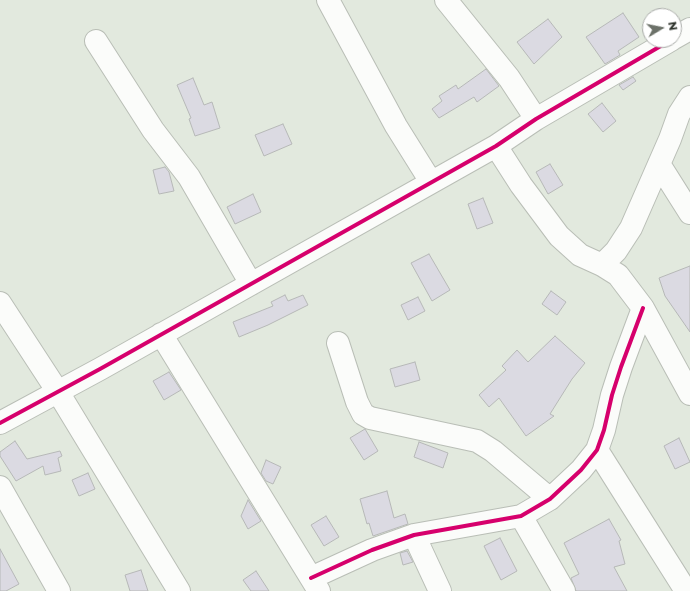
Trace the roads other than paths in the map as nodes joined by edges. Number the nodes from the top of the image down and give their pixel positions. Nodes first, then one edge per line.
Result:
1 (328, 0) edge
2 (446, 0) edge
3 (96, 41) dead end
4 (657, 48) edge
5 (690, 97) edge
6 (536, 119) junction
7 (496, 146) junction
8 (659, 164) junction
9 (431, 182) junction
10 (690, 213) edge
11 (602, 265) junction
12 (251, 284) junction
13 (0, 303) edge
14 (643, 308) junction
15 (161, 334) junction
16 (338, 343) dead end
17 (58, 392) junction
18 (690, 394) edge
19 (0, 423) edge
20 (597, 450) junction
21 (0, 487) edge
22 (550, 499) junction
23 (521, 516) junction
24 (414, 535) junction
25 (315, 584) edge
26 (59, 591) edge
27 (179, 591) edge
28 (440, 591) edge
29 (564, 591) edge
30 (686, 591) edge

1 - 9 street
2 - 6 street
3 - 12 street
4 - 6 street
5 - 8 street
6 - 7 street
7 - 9 street
7 - 11 street
8 - 10 street
8 - 11 street
9 - 12 street
11 - 14 street
12 - 15 street
13 - 17 street
14 - 18 street
14 - 20 street
15 - 17 street
15 - 25 street
16 - 22 street
17 - 19 street
17 - 27 street
20 - 22 street
20 - 30 street
21 - 26 street
22 - 23 street
23 - 24 street
23 - 29 street
24 - 25 street
24 - 28 street

